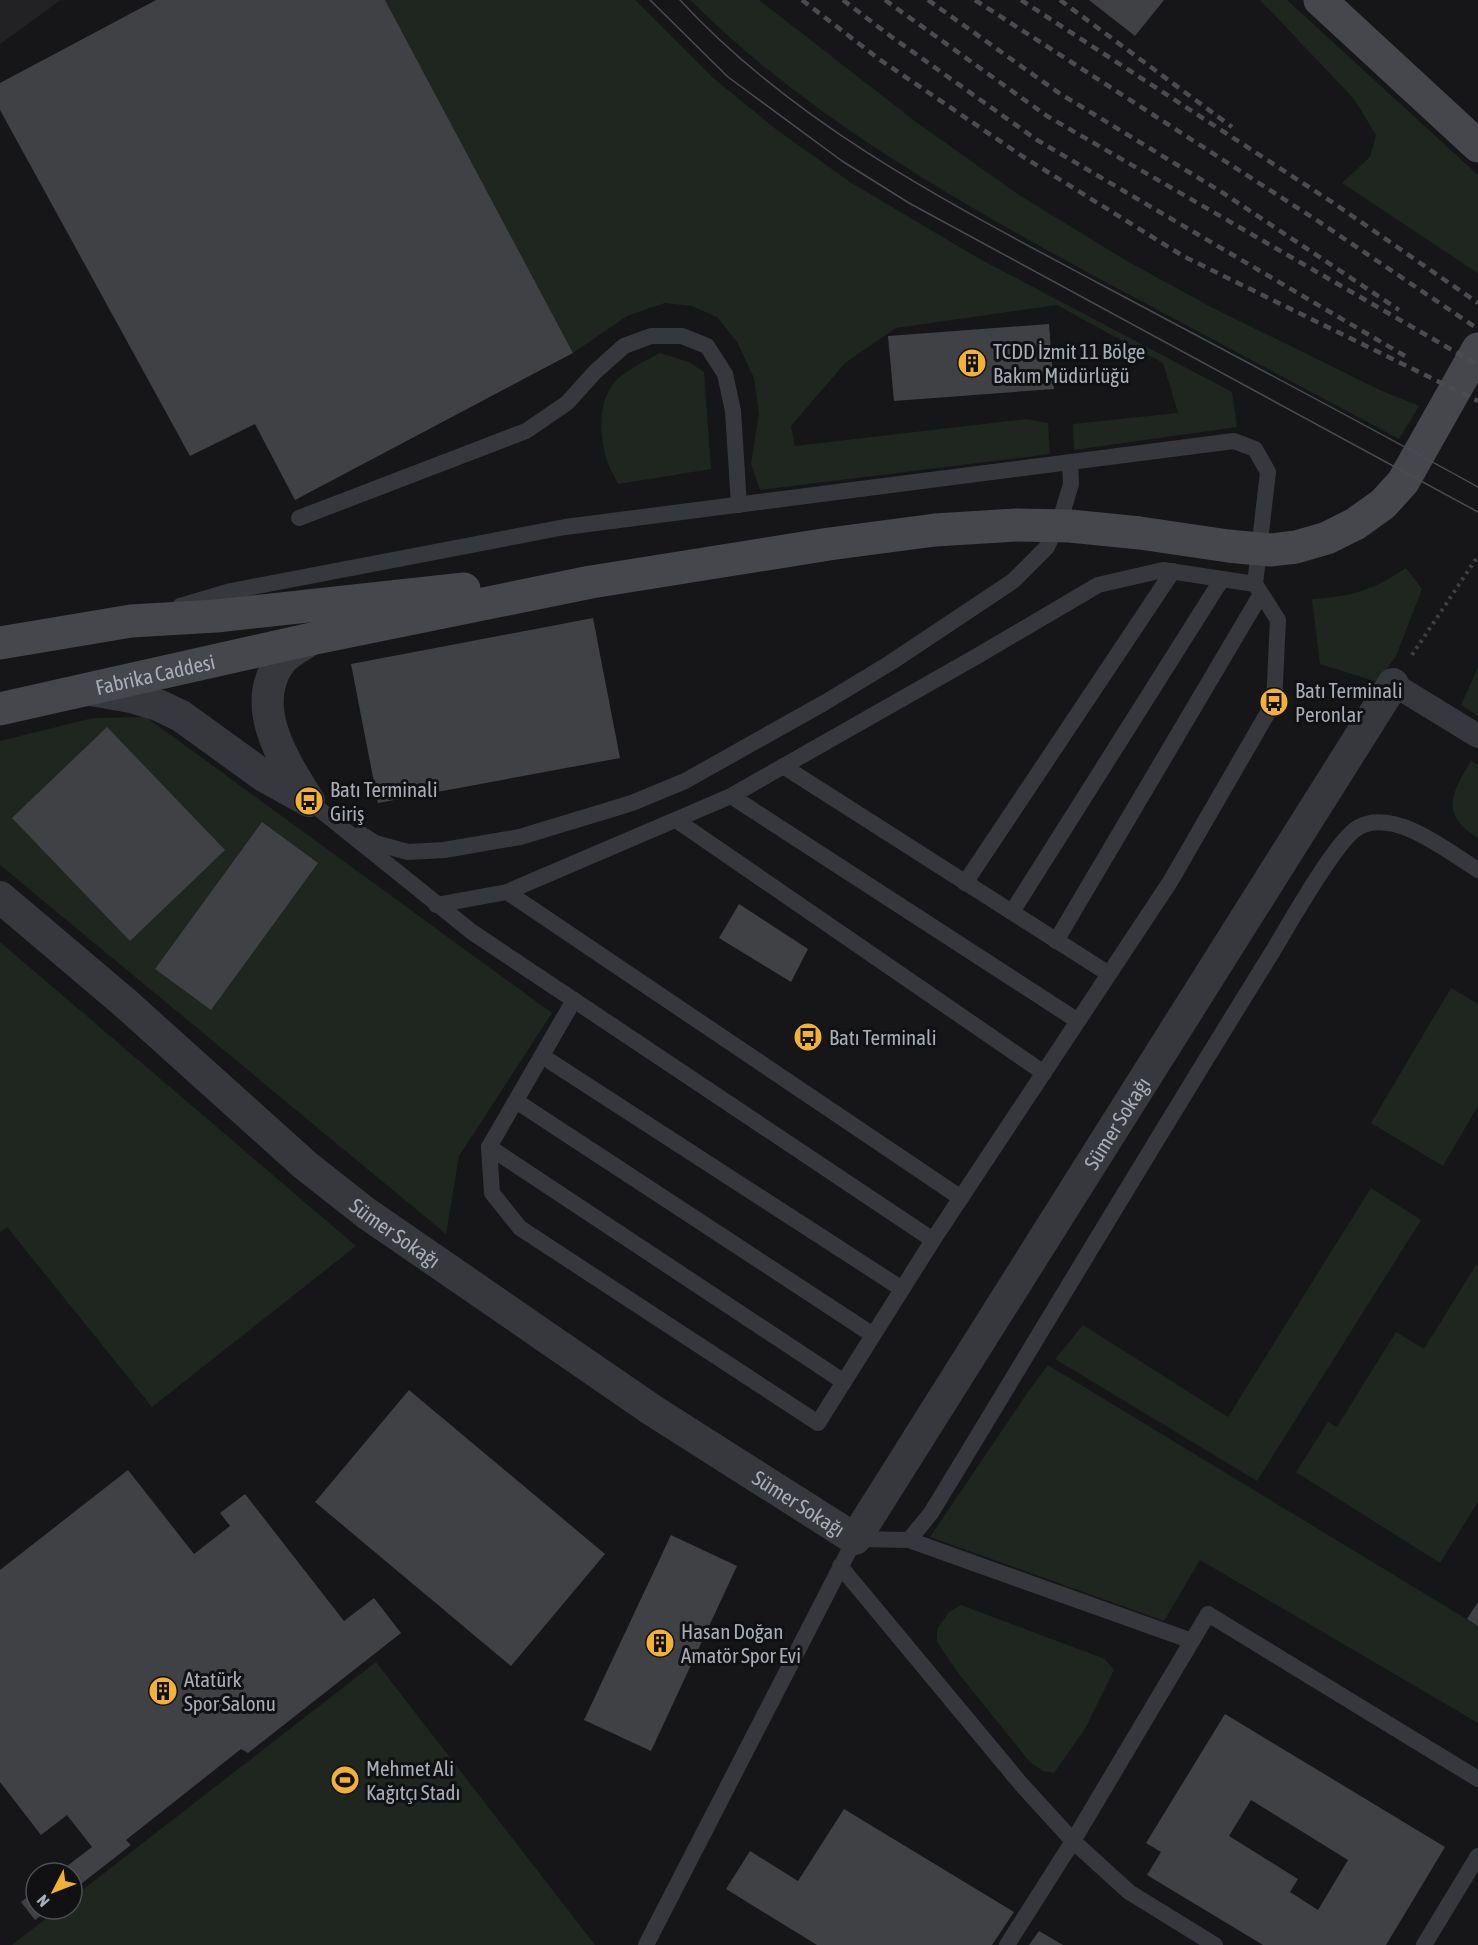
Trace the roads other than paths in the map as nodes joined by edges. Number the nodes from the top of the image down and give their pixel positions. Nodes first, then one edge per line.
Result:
1 (1320, 0) edge
2 (1478, 147) edge
3 (1478, 349) edge
4 (1070, 463) junction
5 (739, 505) junction
6 (299, 518) dead end
7 (1173, 571) junction
8 (1222, 579) junction
9 (591, 582) junction
10 (1258, 589) junction
11 (131, 621) junction
12 (311, 639) junction
13 (0, 643) edge
14 (1393, 684) joint
15 (91, 690) junction
16 (0, 709) edge
17 (1478, 736) edge
18 (783, 766) junction
19 (731, 796) junction
20 (309, 801) junction
21 (676, 820) junction
22 (1478, 870) edge
23 (965, 883) junction
24 (507, 892) junction
25 (0, 897) edge
26 (436, 905) junction
27 (1012, 912) junction
28 (1056, 941) junction
29 (1109, 974) junction
30 (574, 1000) junction
31 (1078, 1021) junction
32 (542, 1056) junction
33 (1044, 1073) junction
34 (516, 1101) junction
35 (489, 1147) junction
36 (961, 1198) junction
37 (933, 1240) junction
38 (902, 1289) junction
39 (873, 1335) junction
40 (844, 1382) junction
41 (855, 1539) junction
42 (909, 1540) junction
43 (840, 1566) junction
44 (1192, 1641) junction
45 (1478, 1779) edge
46 (1073, 1841) junction
47 (1478, 1856) edge
48 (646, 1945) edge
49 (1007, 1945) edge
50 (1215, 1945) edge
51 (1424, 1945) edge

1 - 2 main road
3 - 9 main road
4 - 5 lane
4 - 10 lane
4 - 20 lane
5 - 6 lane
5 - 11 lane
7 - 8 lane
7 - 18 lane
7 - 23 lane
8 - 10 lane
8 - 27 lane
9 - 11 main road
9 - 12 main road, Fabrika Caddesi
10 - 28 lane
10 - 29 lane
11 - 13 main road
12 - 15 main road, Fabrika Caddesi
12 - 20 street
14 - 17 street
14 - 41 street, Sümer Sokağı
15 - 16 main road, Fabrika Caddesi
15 - 20 street
18 - 19 lane
18 - 23 lane
19 - 21 lane
19 - 31 lane
20 - 26 lane
21 - 24 lane
21 - 33 lane
22 - 42 lane
23 - 27 lane
24 - 26 lane
24 - 36 lane
25 - 41 street, Sümer Sokağı
26 - 30 lane
27 - 28 lane
28 - 29 lane
29 - 31 lane
30 - 32 lane
30 - 37 lane
31 - 33 lane
32 - 34 lane
32 - 38 lane
33 - 36 lane
34 - 35 lane
34 - 39 lane
35 - 40 lane
35 - 40 lane
36 - 37 lane
37 - 38 lane
38 - 39 lane
39 - 40 lane
41 - 42 lane
41 - 43 lane
42 - 44 lane
43 - 46 lane
43 - 48 lane
44 - 45 lane
44 - 46 lane
46 - 49 lane
46 - 50 lane
47 - 51 lane

